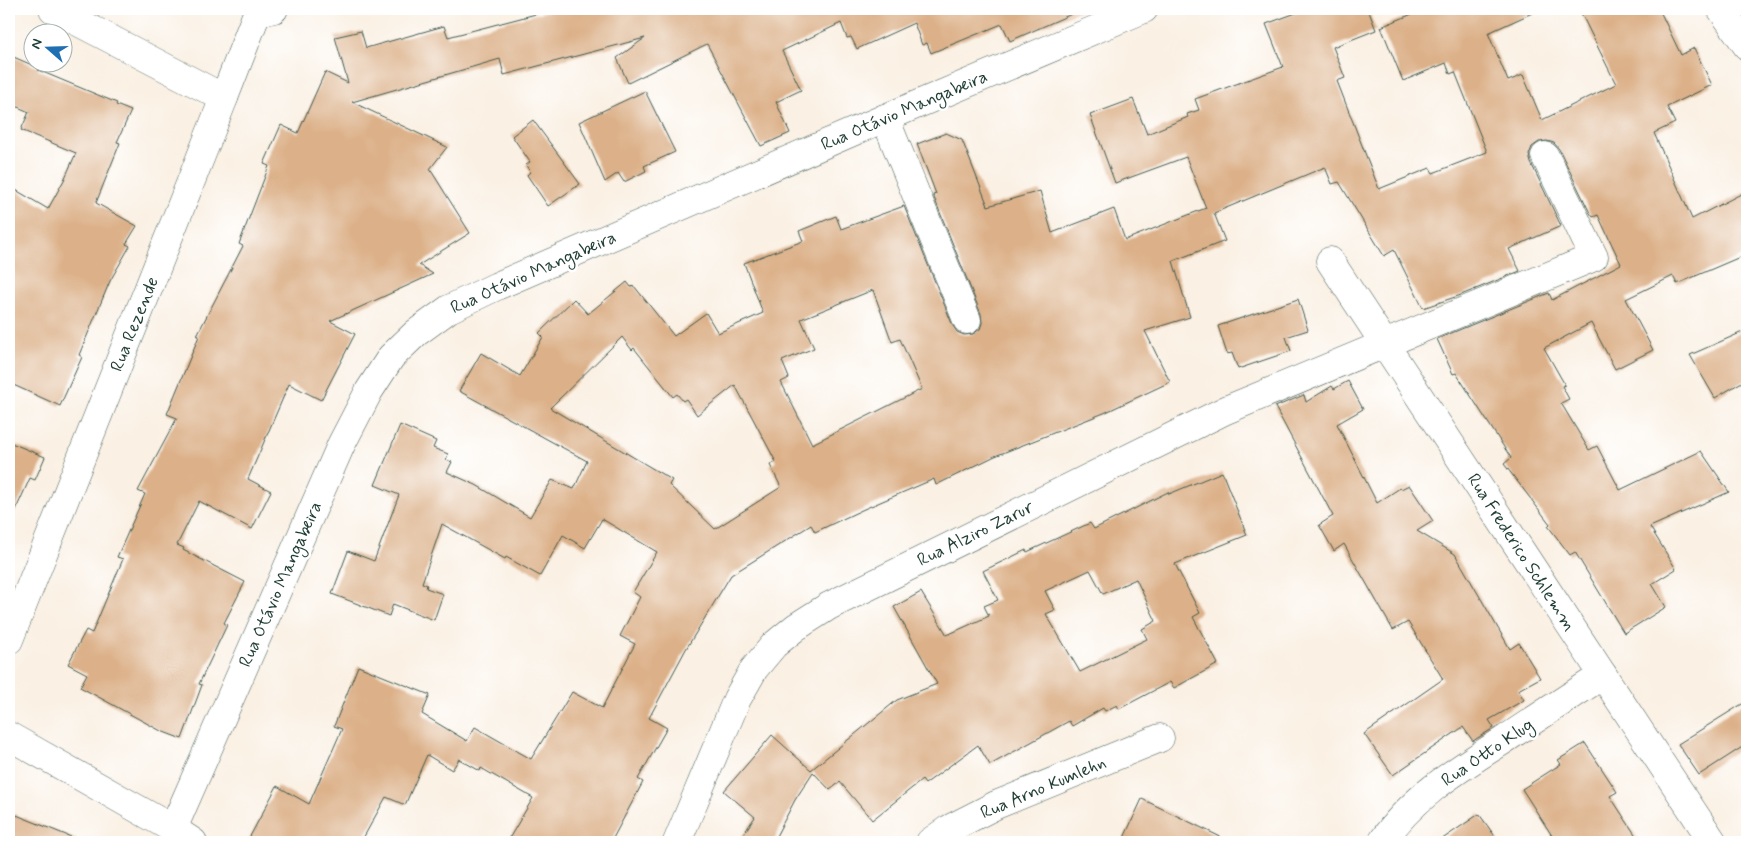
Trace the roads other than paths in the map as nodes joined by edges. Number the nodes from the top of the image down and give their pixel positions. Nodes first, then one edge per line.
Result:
1 (53, 9) edge
2 (1144, 9) edge
3 (1721, 9) edge
4 (263, 10) edge
5 (1747, 46) edge
6 (224, 98) junction
7 (885, 118) junction
8 (1545, 156) dead end
9 (1330, 261) dead end
10 (968, 320) dead end
11 (1385, 344) junction
12 (9, 640) edge
13 (1603, 675) junction
14 (9, 736) edge
15 (1160, 738) dead end
16 (183, 835) edge
17 (677, 842) edge
18 (930, 842) edge
19 (1382, 842) edge
20 (1713, 842) edge

1 - 6 street
2 - 7 street, Rua Otávio Mangabeira
3 - 5 street
4 - 6 street, Rua Rezende
6 - 12 street, Rua Rezende
7 - 10 street
7 - 16 street, Rua Otávio Mangabeira
8 - 11 street, Rua Alziro Zarur
9 - 11 street, Rua Frederico Schlemm
11 - 13 street, Rua Frederico Schlemm
11 - 17 street, Rua Alziro Zarur
13 - 19 street, Rua Otto Klug
13 - 20 street, Rua Frederico Schlemm
14 - 16 street, Rua Otávio Mangabeira
15 - 18 street, Rua Arno Kumlehn

